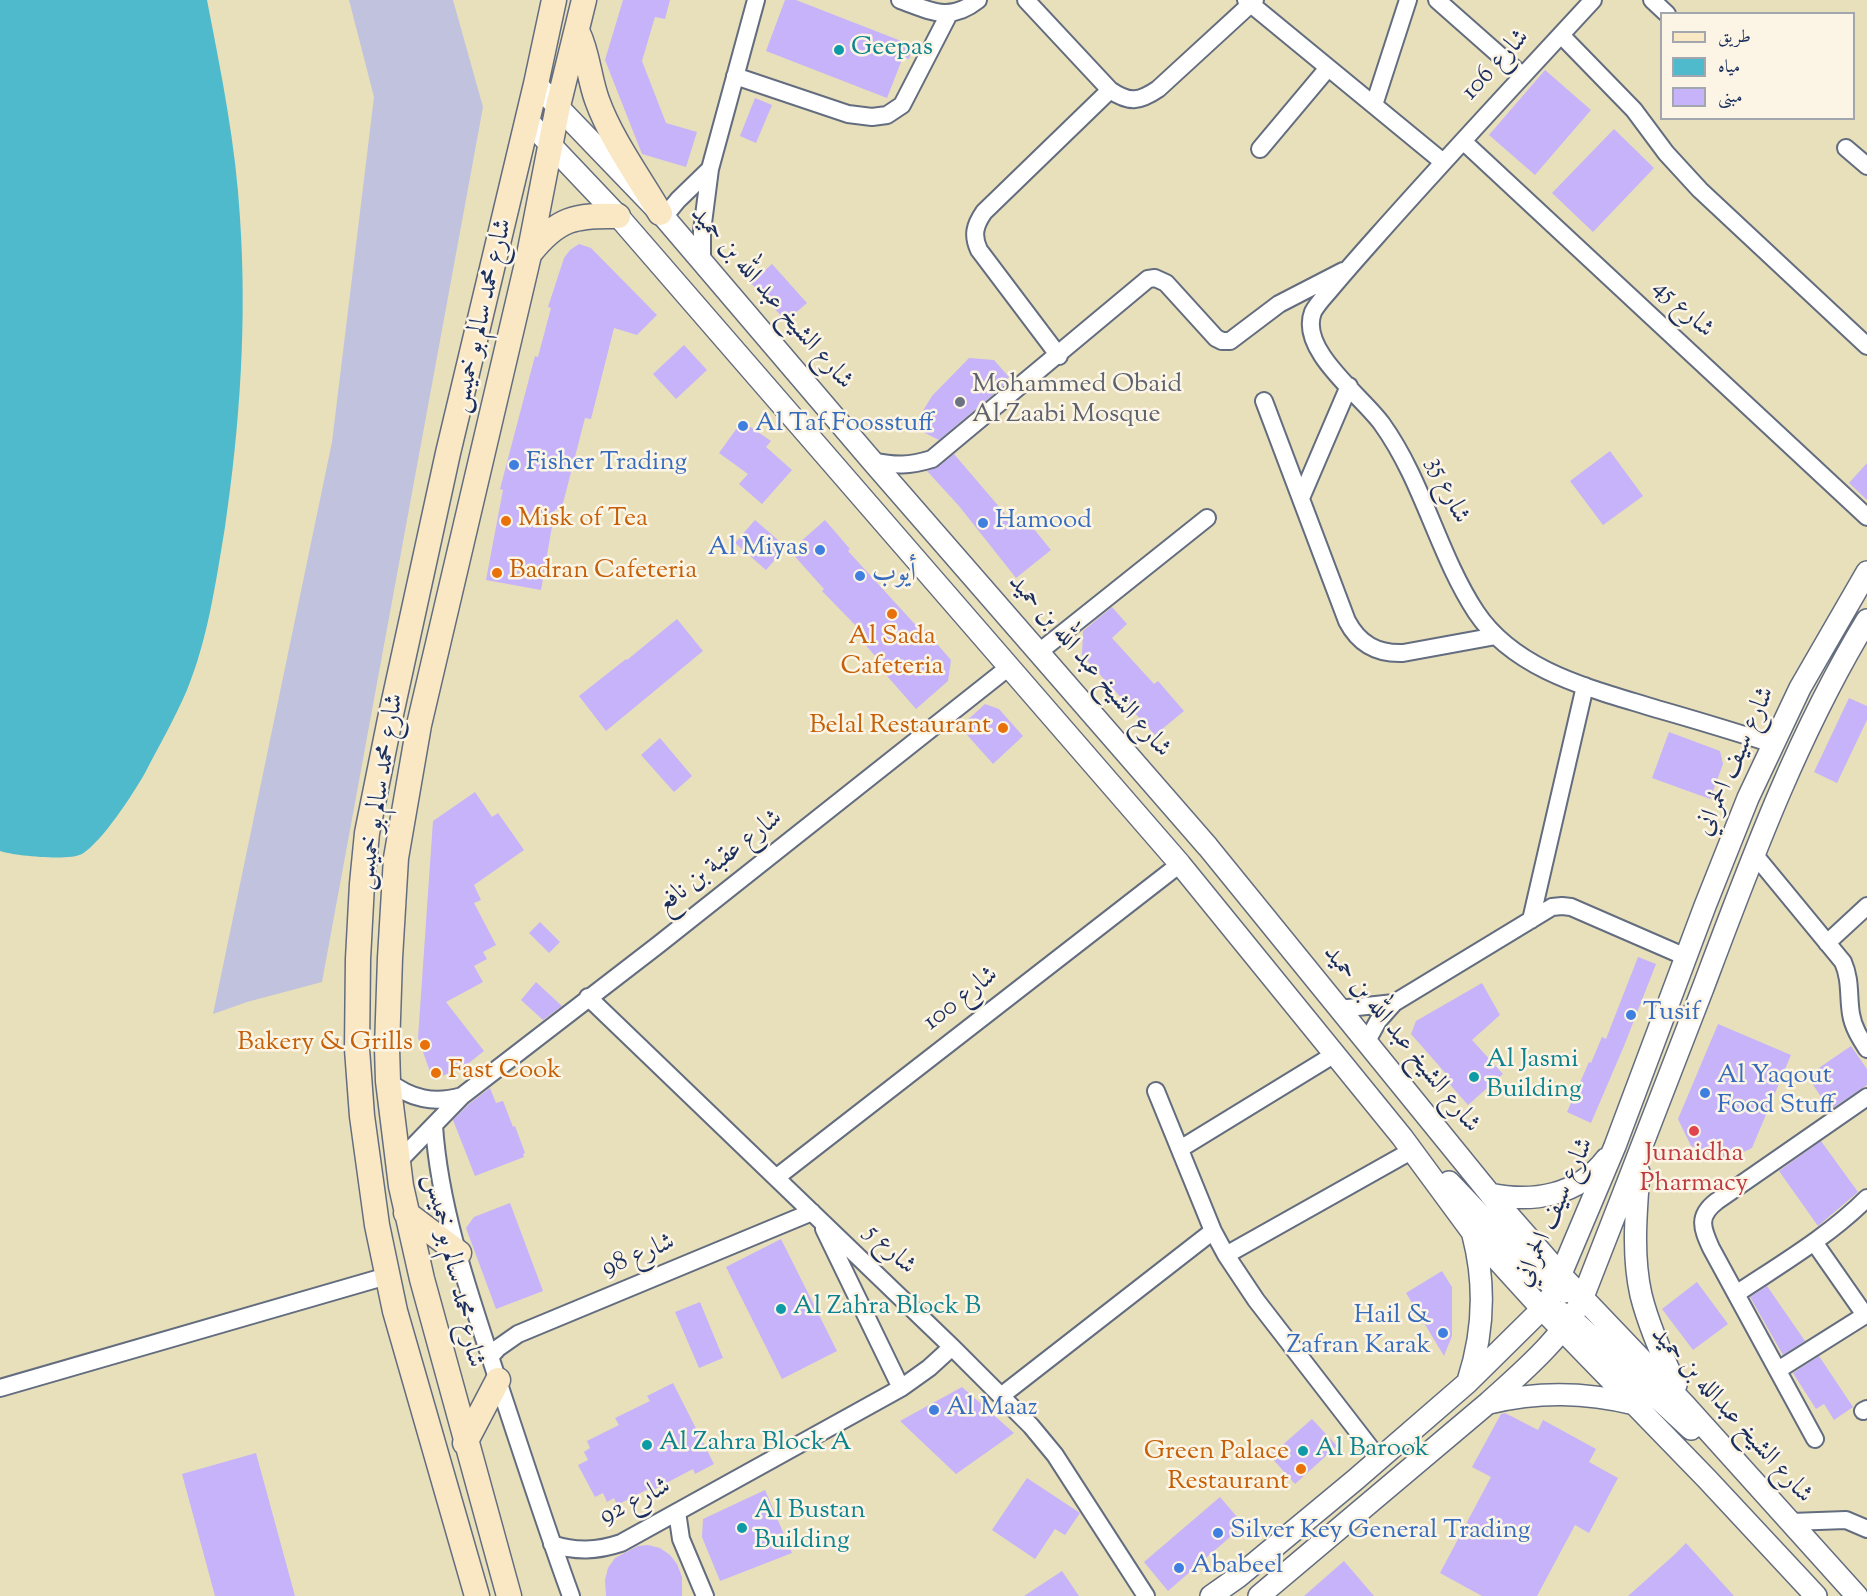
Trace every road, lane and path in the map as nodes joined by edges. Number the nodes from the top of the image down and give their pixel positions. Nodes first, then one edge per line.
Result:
1 (554, 0) edge
2 (584, 0) edge
3 (756, 0) edge
4 (900, 0) edge
5 (978, 0) edge
6 (1026, 0) edge
7 (1408, 0) edge
8 (1437, 0) edge
9 (1593, 0) edge
10 (1652, 0) edge
11 (1250, 1) edge
12 (1665, 12) edge
13 (949, 14) junction
14 (578, 33) junction
15 (1561, 35) junction
16 (1328, 68) junction
17 (735, 76) junction
18 (1523, 76) junction
19 (536, 84) junction
20 (1110, 90) junction
21 (1374, 105) junction
22 (558, 106) junction
23 (527, 120) junction
24 (1463, 141) junction
25 (550, 145) junction
26 (1846, 148) dead end
27 (1260, 149) dead end
28 (1443, 162) junction
29 (1867, 166) edge
30 (710, 170) junction
31 (662, 215) junction
32 (618, 216) junction
33 (529, 255) junction
34 (702, 261) junction
35 (1348, 268) junction
36 (1867, 346) edge
37 (1059, 356) junction
38 (1349, 386) junction
39 (1264, 401) dead end
40 (872, 461) junction
41 (1301, 498) junction
42 (1867, 517) edge
43 (1207, 518) dead end
44 (1867, 572) edge
45 (1867, 620) edge
46 (1496, 636) junction
47 (1039, 652) junction
48 (1009, 667) junction
49 (1585, 686) junction
50 (1773, 744) junction
51 (1754, 854) junction
52 (1180, 864) junction
53 (1867, 906) edge
54 (1531, 920) junction
55 (1827, 942) junction
56 (1686, 957) junction
57 (588, 997) junction
58 (1394, 1003) junction
59 (1339, 1010) junction
60 (1366, 1043) junction
61 (1867, 1049) edge
62 (1335, 1054) junction
63 (388, 1081) junction
64 (1156, 1091) dead end
65 (462, 1096) junction
66 (1867, 1096) edge
67 (434, 1126) junction
68 (1407, 1144) junction
69 (1615, 1146) junction
70 (1180, 1149) junction
71 (1640, 1153) junction
72 (397, 1163) junction
73 (777, 1177) junction
74 (1490, 1194) junction
75 (1867, 1199) edge
76 (406, 1213) junction
77 (816, 1216) junction
78 (1213, 1231) junction
79 (1472, 1232) junction
80 (1814, 1242) junction
81 (459, 1253) junction
82 (1226, 1255) junction
83 (387, 1276) junction
84 (1559, 1282) junction
85 (1736, 1294) junction
86 (1583, 1297) junction
87 (1542, 1309) junction
88 (1866, 1314) edge
89 (1567, 1324) junction
90 (952, 1347) junction
91 (494, 1368) junction
92 (1778, 1370) junction
93 (1467, 1383) junction
94 (0, 1388) edge
95 (901, 1388) junction
96 (1001, 1396) junction
97 (1488, 1403) junction
98 (1635, 1404) junction
99 (1685, 1405) junction
100 (1815, 1439) dead end
101 (465, 1443) junction
102 (1725, 1450) junction
103 (1379, 1459) junction
104 (677, 1512) junction
105 (1791, 1522) junction
106 (1867, 1529) edge
107 (552, 1544) junction
108 (477, 1596) edge
109 (509, 1596) edge
110 (571, 1596) edge
111 (705, 1596) edge
112 (1146, 1596) edge
113 (1211, 1596) edge
114 (1259, 1596) edge
115 (1816, 1596) edge
116 (1857, 1596) edge

1 - 19 main road, شارع محمد سالم بو خميس
2 - 14 main road, شارع محمد سالم بو خميس
3 - 17 street
4 - 13 street
5 - 13 street
6 - 20 street
7 - 21 street
8 - 18 street
9 - 15 street, شارع 106
10 - 12 street
11 - 16 street
11 - 20 street
13 - 17 street
14 - 22 main road, شارع محمد سالم بو خميس
14 - 31 main road
15 - 18 street, شارع 106
15 - 36 street
16 - 21 street
16 - 27 street
17 - 30 street
18 - 24 street, شارع 106
19 - 22 street
19 - 23 main road, شارع محمد سالم بو خميس
20 - 37 street
21 - 28 street
22 - 25 main road, شارع محمد سالم بو خميس
22 - 31 street, شارع الشيخ عبد الله بن حميد
23 - 25 street
23 - 83 main road, شارع محمد سالم بو خميس
24 - 28 street, شارع 35
24 - 42 street, شارع 45
25 - 32 street
25 - 33 main road, شارع محمد سالم بو خميس
26 - 29 street
28 - 35 street, شارع 35
30 - 31 street
30 - 34 street
31 - 34 street, شارع الشيخ عبد الله بن حميد
32 - 33 main road
32 - 48 street
33 - 63 main road, شارع محمد سالم بو خميس
34 - 40 street, شارع الشيخ عبد الله بن حميد
35 - 37 street
35 - 38 street, شارع 35
37 - 40 street
38 - 41 street
38 - 46 street, شارع 35
39 - 41 street
40 - 47 street, شارع الشيخ عبد الله بن حميد
41 - 46 street
43 - 47 street
44 - 50 street, شارع سيف الحمراني
45 - 51 street, شارع سيف الحمراني
46 - 49 street, شارع 35
47 - 59 street, شارع الشيخ عبد الله بن حميد
48 - 52 street
48 - 57 street, شارع عقبة بن نافع
49 - 50 street, شارع 35
49 - 54 street
50 - 56 street, شارع سيف الحمراني
51 - 55 street
51 - 71 street, شارع سيف الحمراني
52 - 62 street
52 - 73 street, شارع 100
53 - 55 street
54 - 56 street
54 - 58 street
55 - 61 street
56 - 69 street, شارع سيف الحمراني
57 - 65 street, شارع عقبة بن نافع
57 - 73 street, شارع 5
58 - 59 street
58 - 60 street
59 - 60 street, شارع الشيخ عبد الله بن حميد
60 - 74 street, شارع الشيخ عبد الله بن حميد
62 - 68 street
62 - 70 street
63 - 65 street
63 - 72 main road, شارع محمد سالم بو خميس
64 - 70 street
65 - 67 street, شارع عقبة بن نافع
66 - 85 street
67 - 72 street, شارع عقبة بن نافع
67 - 81 street
68 - 79 street
68 - 82 street
68 - 84 street
69 - 74 street
69 - 84 street, شارع سيف الحمراني
70 - 78 street
71 - 86 street, شارع سيف الحمراني
71 - 99 street
72 - 76 main road, شارع محمد سالم بو خميس
73 - 77 street, شارع 5
74 - 84 street, شارع الشيخ عبد الله بن حميد
75 - 80 street
76 - 81 main road
76 - 101 main road, شارع محمد سالم بو خميس
77 - 90 street, شارع 5
77 - 91 street, شارع 98
77 - 95 street
78 - 82 street
78 - 96 street
79 - 87 street
79 - 93 street
80 - 85 street
80 - 88 street
81 - 91 street
82 - 103 street
83 - 94 street
83 - 108 main road, شارع محمد سالم بو خميس
84 - 86 street, شارع الشيخ عبدالله بن حميد
84 - 87 street, شارع سيف الحمراني
85 - 92 street
86 - 89 street, شارع سيف الحمراني
86 - 99 street, شارع الشيخ عبدالله بن حميد
87 - 89 street
87 - 93 street, شارع سيف الحمراني
88 - 92 street
89 - 97 street, شارع سيف الحمراني
89 - 98 street
89 - 102 street
90 - 95 street, شارع 92
90 - 96 street, شارع 5
91 - 101 main road
91 - 107 street
92 - 100 street
93 - 103 street, شارع سيف الحمراني
95 - 104 street, شارع 92
96 - 112 street, شارع 5
97 - 98 street
97 - 114 street, شارع سيف الحمراني
98 - 115 street
99 - 102 street, شارع الشيخ عبدالله بن حميد
101 - 109 main road, شارع محمد سالم بو خميس
102 - 105 street, شارع الشيخ عبدالله بن حميد
103 - 113 street, شارع سيف الحمراني
104 - 107 street, شارع 92
104 - 111 street
105 - 106 street
105 - 116 street, شارع الشيخ عبدالله بن حميد
107 - 110 street

